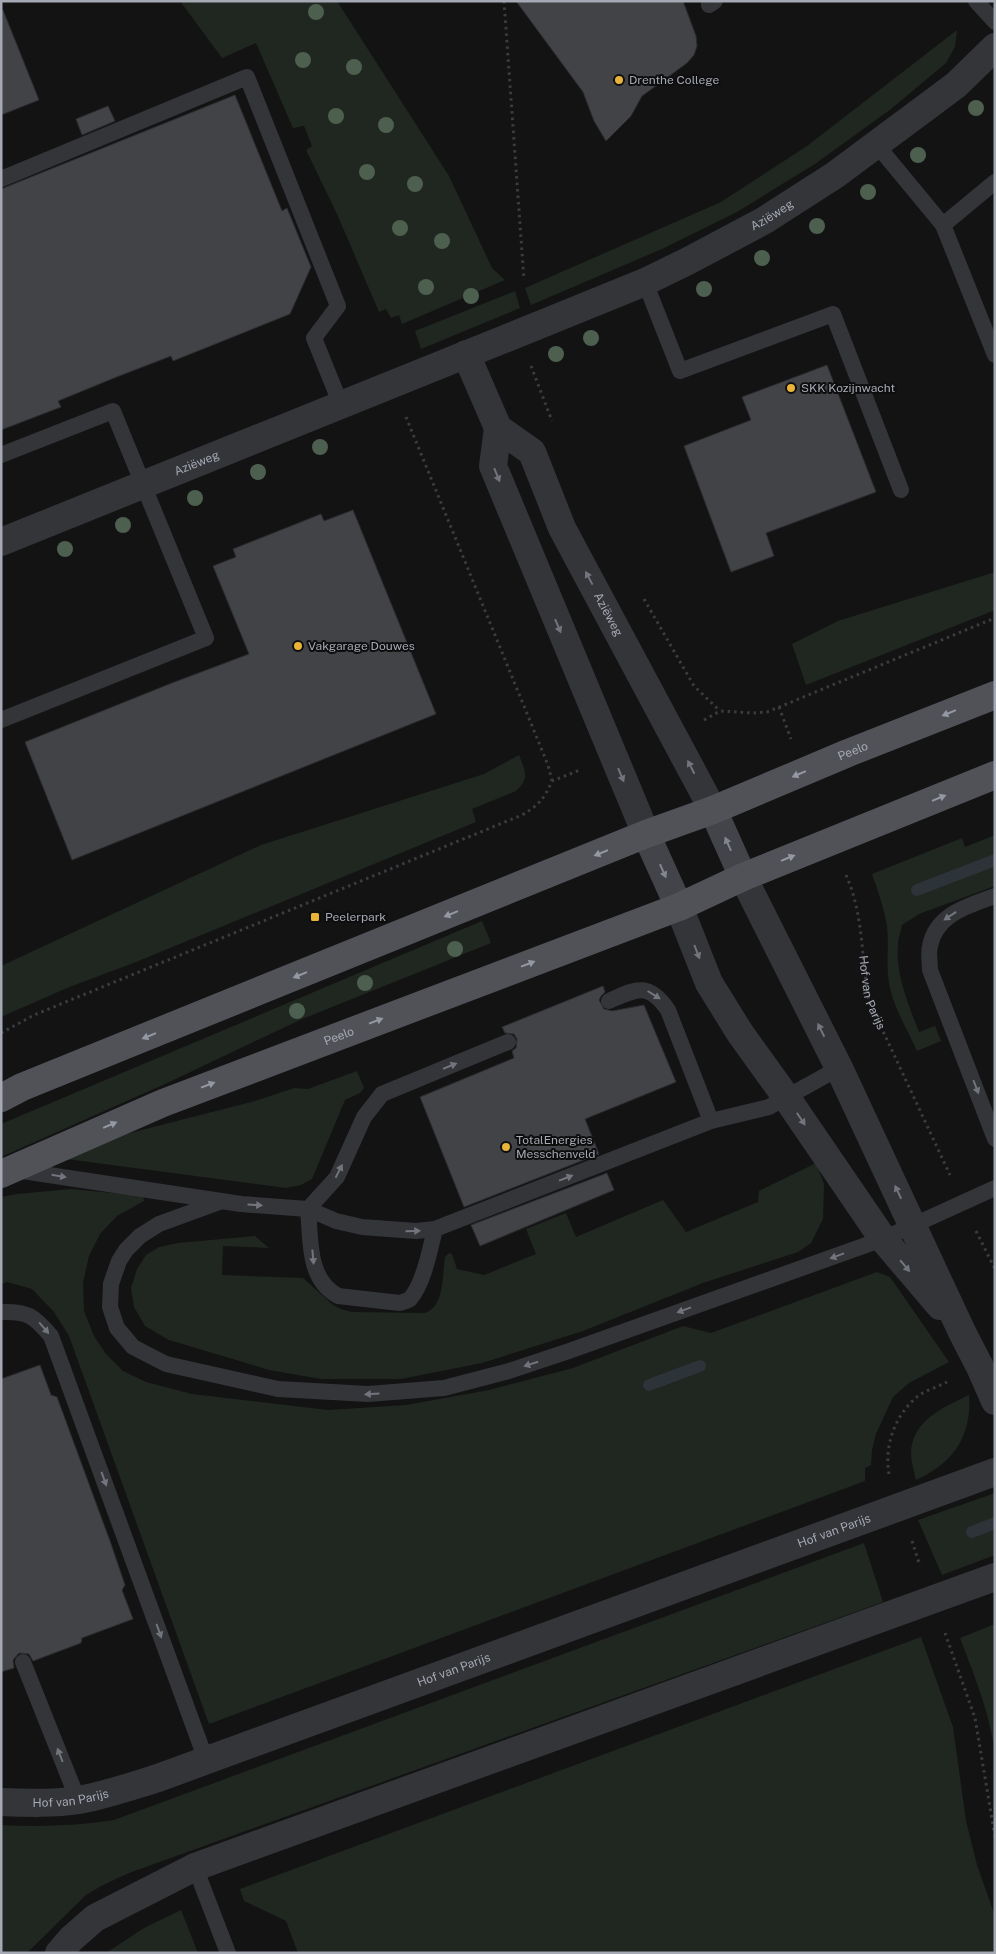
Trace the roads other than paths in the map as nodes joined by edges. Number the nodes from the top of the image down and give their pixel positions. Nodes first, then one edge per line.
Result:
1 (976, 1) edge
2 (995, 22) edge
3 (995, 47) edge
4 (876, 144) junction
5 (1, 179) edge
6 (995, 182) edge
7 (943, 225) junction
8 (644, 282) junction
9 (466, 354) junction
10 (995, 356) edge
11 (341, 405) junction
12 (498, 428) junction
13 (1, 455) edge
14 (144, 485) junction
15 (902, 490) dead end
16 (1, 542) edge
17 (995, 695) edge
18 (1, 720) edge
19 (995, 775) edge
20 (713, 810) junction
21 (646, 834) junction
22 (743, 877) junction
23 (995, 896) edge
24 (679, 907) junction
25 (609, 1001) dead end
26 (508, 1042) dead end
27 (840, 1068) junction
28 (786, 1097) junction
29 (1, 1098) edge
30 (711, 1121) junction
31 (994, 1136) edge
32 (6, 1171) edge
33 (995, 1188) edge
34 (222, 1201) junction
35 (308, 1209) junction
36 (914, 1226) junction
37 (436, 1229) junction
38 (883, 1239) junction
39 (1, 1312) edge
40 (962, 1332) junction
41 (995, 1401) edge
42 (995, 1472) edge
43 (995, 1577) edge
44 (23, 1662) dead end
45 (206, 1760) junction
46 (78, 1800) junction
47 (1, 1802) edge
48 (195, 1867) junction
49 (59, 1953) edge
50 (228, 1953) edge

1 - 2 lane
3 - 4 street, Aziëweg
4 - 7 lane
4 - 8 street, Aziëweg
5 - 11 lane
6 - 7 lane
7 - 10 lane
8 - 9 street, Aziëweg
8 - 15 lane
9 - 11 street, Aziëweg
9 - 12 street
11 - 14 street, Aziëweg
20 -> 12 street, Aziëweg
12 -> 21 street
13 - 14 lane
14 - 16 street, Aziëweg
14 - 18 lane
17 -> 20 main road, Peelo
22 -> 19 main road, Peelo
20 - 21 main road, Peelo
22 -> 20 main road
21 -> 24 main road
21 -> 29 main road, Peelo
22 - 24 main road, Peelo
27 -> 22 street
23 -> 31 lane
24 -> 28 street
32 -> 24 main road, Peelo
25 -> 30 lane
35 -> 26 lane
27 - 28 lane
36 -> 27 street
28 - 30 lane
28 -> 38 street
37 -> 30 lane
32 -> 34 lane
33 - 36 lane
34 -> 35 lane
38 -> 34 lane
35 -> 37 lane
35 -> 37 lane
36 - 38 lane
36 - 40 street
38 -> 40 street
39 -> 45 lane
40 - 41 street
42 - 45 street, Hof van Parijs
43 - 48 street
46 -> 44 lane
45 - 46 street, Hof van Parijs
46 - 47 street, Hof van Parijs
48 - 49 street
48 - 50 lane

